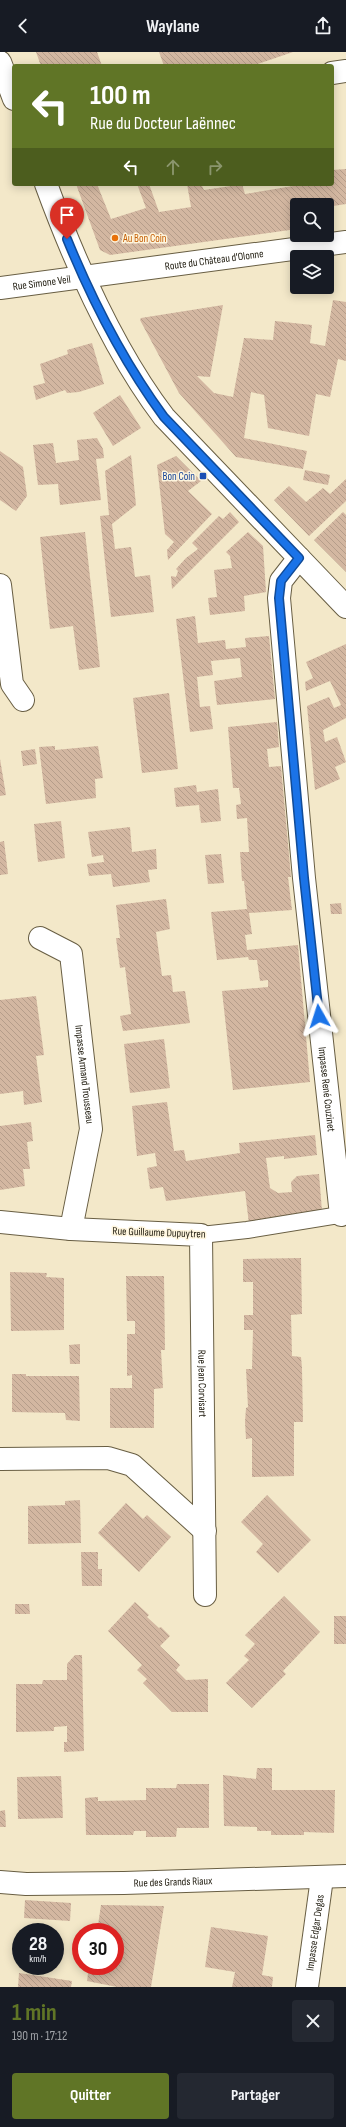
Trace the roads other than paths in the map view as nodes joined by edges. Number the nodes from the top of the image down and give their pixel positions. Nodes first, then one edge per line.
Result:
1 (0, 62) edge
2 (346, 71) edge
3 (334, 73) edge
4 (12, 94) edge
5 (47, 186) edge
6 (346, 242) edge
7 (82, 276) junction
8 (0, 288) edge
9 (299, 558) junction
10 (0, 585) edge
11 (346, 607) edge
12 (23, 700) dead end
13 (40, 938) dead end
14 (343, 1215) edge
15 (0, 1222) edge
16 (71, 1229) junction
17 (201, 1235) junction
18 (0, 1459) edge
19 (205, 1531) junction
20 (205, 1595) dead end
21 (346, 1876) edge
22 (322, 1878) junction
23 (0, 1882) edge
24 (307, 1987) edge

1 - 4 street
2 - 3 street
5 - 7 street
6 - 7 street, Route du Château d'Olonne
7 - 8 street, Rue Simone Veil
7 - 9 street
9 - 11 street
9 - 14 street, Impasse René Couzinet
10 - 12 street
13 - 16 street, Impasse Armand Trousseau
14 - 17 lane, Rue Guillaume Dupuytren
15 - 16 street, Rue Guillaume Dupuytren
16 - 17 street, Rue Guillaume Dupuytren
17 - 19 street, Rue Jean Corvisart
18 - 19 street
19 - 20 street, Rue Jean Corvisart
21 - 22 street, Rue des Grands Riaux
22 - 23 street, Rue des Grands Riaux
22 - 24 street, Impasse Edgar Degas

